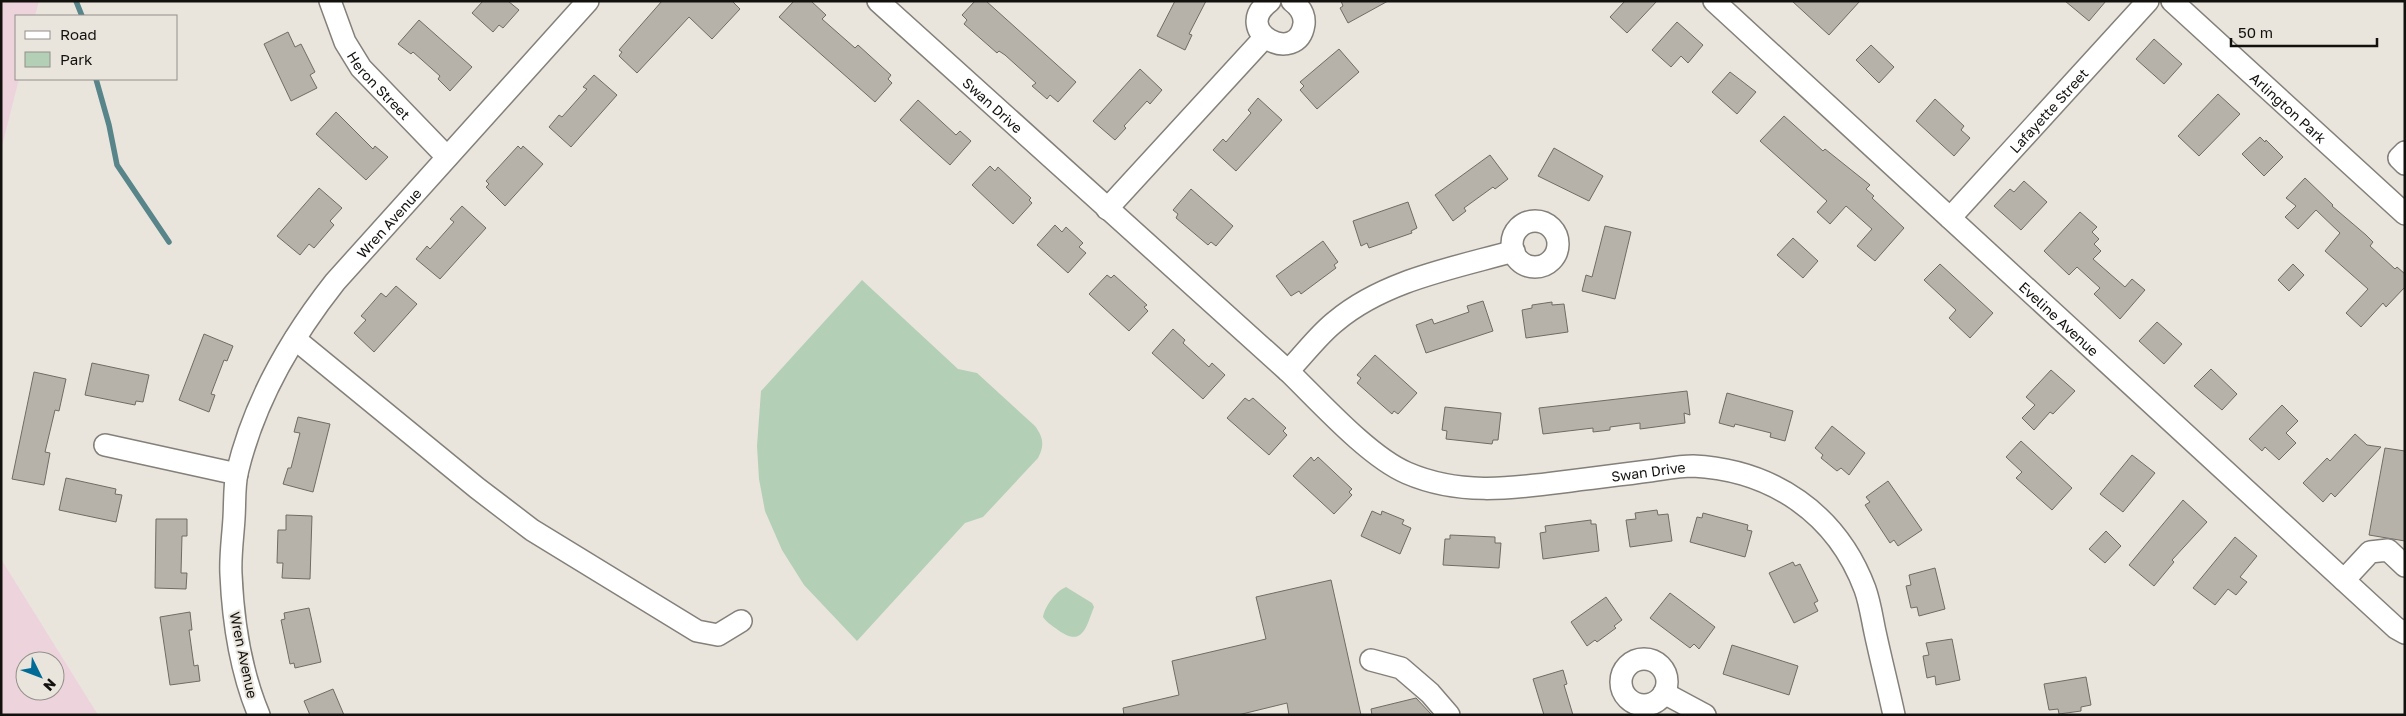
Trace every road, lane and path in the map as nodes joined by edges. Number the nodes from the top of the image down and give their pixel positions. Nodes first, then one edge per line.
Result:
1 (330, 1) edge
2 (588, 1) edge
3 (878, 1) edge
4 (1270, 1) edge
5 (1292, 1) edge
6 (1714, 1) edge
7 (2148, 1) edge
8 (2172, 1) edge
9 (1264, 38) junction
10 (2405, 152) edge
11 (447, 157) junction
12 (2405, 164) edge
13 (1107, 209) junction
14 (2405, 214) edge
15 (1950, 218) junction
16 (1514, 251) dead end
17 (295, 338) junction
18 (1288, 371) junction
19 (105, 445) dead end
20 (237, 474) junction
21 (2405, 566) edge
22 (2344, 580) junction
23 (740, 621) dead end
24 (2405, 633) edge
25 (1371, 660) dead end
26 (1664, 693) dead end
27 (259, 715) edge
28 (1449, 715) edge
29 (1704, 715) edge
30 (1894, 715) edge

1 - 11 street, Heron Street
2 - 11 street, Wren Avenue
3 - 13 street, Swan Drive
4 - 9 street
5 - 9 street
6 - 15 street, Eveline Avenue
7 - 15 street, Lafayette Street
8 - 14 street, Arlington Park
9 - 13 street
10 - 12 street
11 - 17 street, Wren Avenue
13 - 18 street, Swan Drive
15 - 22 street, Eveline Avenue
16 - 18 street
17 - 20 street, Wren Avenue
17 - 23 street
18 - 30 street, Swan Drive
19 - 20 street
20 - 27 street, Wren Avenue
21 - 22 street
22 - 24 street, Eveline Avenue
25 - 28 street
26 - 29 street

